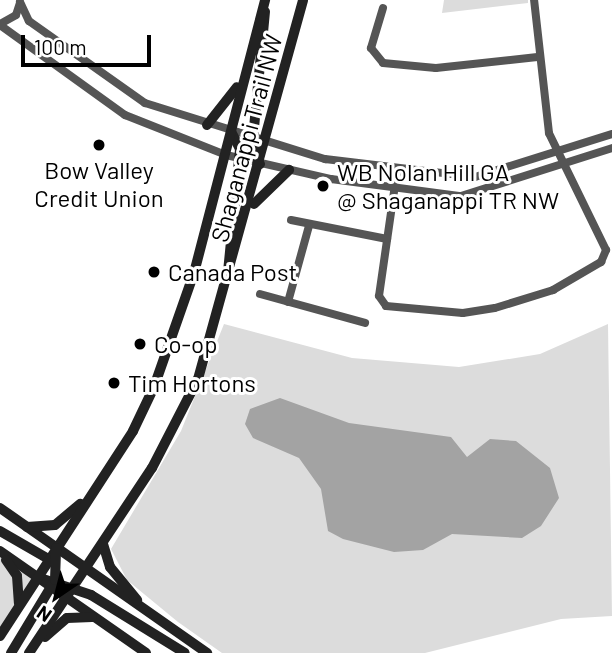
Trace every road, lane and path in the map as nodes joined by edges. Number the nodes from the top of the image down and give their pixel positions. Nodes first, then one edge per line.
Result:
1 (303, 0) edge
2 (534, 0) edge
3 (20, 1) edge
4 (265, 1) edge
5 (383, 8) dead end
6 (0, 24) edge
7 (537, 57) junction
8 (243, 75) junction
9 (207, 125) junction
10 (232, 133) junction
11 (612, 134) edge
12 (252, 139) junction
13 (265, 143) junction
14 (612, 148) edge
15 (557, 153) junction
16 (226, 155) junction
17 (240, 159) junction
18 (260, 164) junction
19 (563, 167) junction
20 (289, 170) junction
21 (397, 171) junction
22 (392, 191) junction
23 (250, 209) junction
24 (291, 220) dead end
25 (309, 226) junction
26 (387, 239) junction
27 (228, 289) junction
28 (260, 294) dead end
29 (288, 302) junction
30 (365, 323) dead end
31 (99, 485) junction
32 (0, 508) edge
33 (26, 527) junction
34 (0, 531) edge
35 (103, 544) junction
36 (56, 548) junction
37 (0, 552) edge
38 (53, 561) junction
39 (85, 569) junction
40 (38, 578) junction
41 (53, 584) junction
42 (73, 586) junction
43 (66, 597) junction
44 (18, 608) junction
45 (145, 609) junction
46 (95, 618) junction
47 (0, 636) edge
48 (30, 652) edge
49 (11, 653) edge
50 (146, 653) edge
51 (185, 653) edge
52 (207, 653) edge

1 - 13 main road, Shaganappi Trail NW
2 - 7 street
3 - 6 street
3 - 9 street
4 - 8 main road, Shaganappi Trail NW
4 - 12 main road
5 - 7 street
6 - 16 street
7 - 15 street
8 - 9 main road
8 - 10 main road, Shaganappi Trail NW
9 - 10 street
10 - 12 street
10 - 16 main road, Shaganappi Trail NW
10 - 17 main road
11 - 15 street
12 - 13 street
12 - 18 main road
13 - 18 main road, Shaganappi Trail NW
13 - 21 street
14 - 19 street
15 - 19 street
15 - 21 street
16 - 17 street
16 - 31 main road, Shaganappi Trail NW
17 - 18 street
17 - 27 main road
18 - 20 street
18 - 23 main road, Shaganappi Trail NW
19 - 22 street
19 - 26 street
20 - 22 street
20 - 23 main road
21 - 22 street
22 - 26 street
23 - 27 main road, Shaganappi Trail NW
24 - 25 street
25 - 26 street
25 - 29 street
27 - 35 main road, Shaganappi Trail NW
28 - 29 street
29 - 30 street
31 - 33 main road
31 - 36 main road, Shaganappi Trail NW
32 - 33 main road
33 - 36 main road
34 - 38 main road
35 - 39 main road, Shaganappi Trail NW
35 - 45 main road
36 - 38 main road, Shaganappi Trail NW
36 - 39 main road
37 - 40 main road
37 - 44 main road
38 - 39 main road
38 - 40 main road, Shaganappi Trail NW
38 - 41 main road
39 - 42 main road, Shaganappi Trail NW
39 - 45 main road
40 - 41 main road
40 - 44 main road, Shaganappi Trail NW
41 - 42 main road
41 - 43 main road
41 - 49 main road
42 - 43 main road, Shaganappi Trail NW
42 - 51 main road
43 - 46 main road
43 - 48 main road, Shaganappi Trail NW
44 - 47 main road, Shaganappi Trail NW
45 - 52 main road
46 - 48 main road
46 - 50 main road

